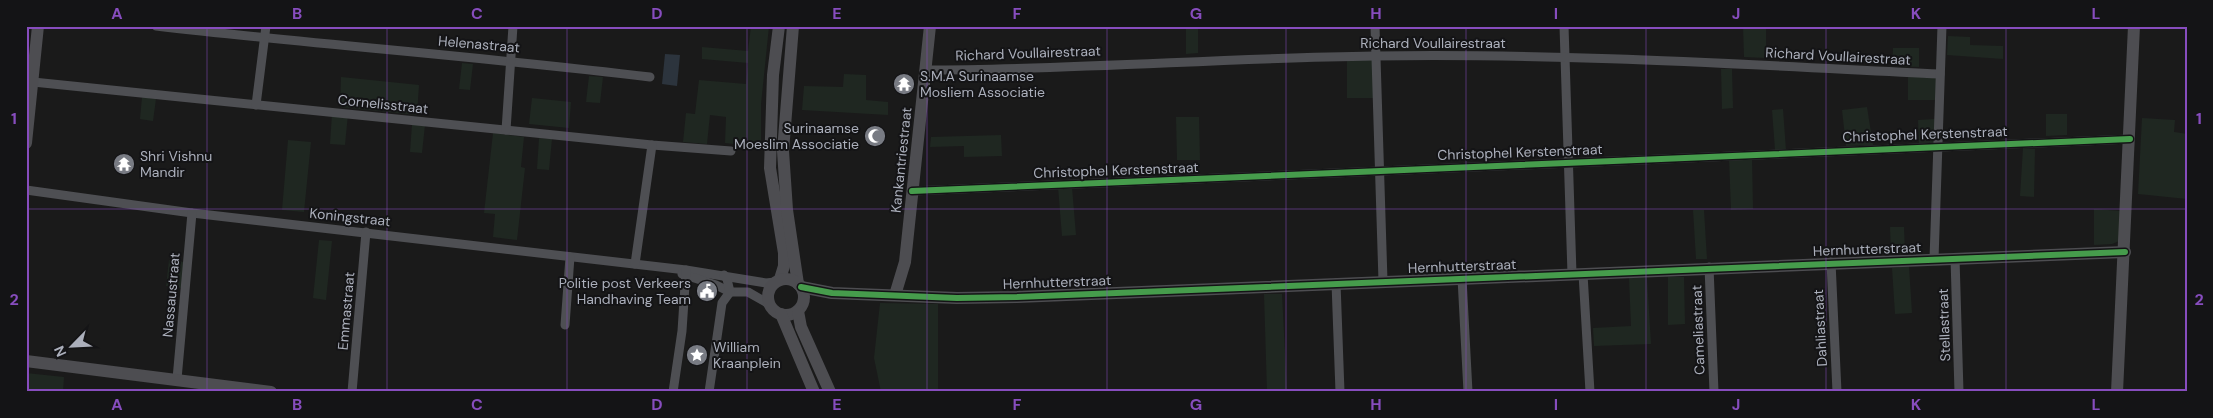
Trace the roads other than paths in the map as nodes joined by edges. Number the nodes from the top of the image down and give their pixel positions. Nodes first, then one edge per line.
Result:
1 (38, 26) edge
2 (156, 26) edge
3 (266, 26) edge
4 (513, 26) edge
5 (779, 26) edge
6 (792, 26) edge
7 (930, 26) edge
8 (1375, 26) edge
9 (1564, 26) edge
10 (1942, 26) edge
11 (2134, 26) edge
12 (264, 39) junction
13 (1376, 56) junction
14 (1566, 57) junction
15 (511, 60) junction
16 (925, 70) junction
17 (1940, 74) junction
18 (650, 77) dead end
19 (33, 82) junction
20 (28, 101) edge
21 (256, 105) junction
22 (506, 130) junction
23 (2130, 139) junction
24 (26, 142) edge
25 (652, 145) junction
26 (1937, 146) junction
27 (731, 151) dead end
28 (1570, 163) junction
29 (1379, 171) junction
30 (26, 190) edge
31 (912, 191) junction
32 (192, 213) junction
33 (366, 232) junction
34 (2125, 252) junction
35 (570, 257) junction
36 (1955, 258) junction
37 (1934, 259) junction
38 (905, 262) junction
39 (1831, 262) junction
40 (635, 264) junction
41 (1709, 267) junction
42 (686, 273) junction
43 (1578, 274) junction
44 (724, 275) junction
45 (1462, 278) junction
46 (777, 281) junction
47 (1382, 281) junction
48 (1336, 283) junction
49 (800, 285) junction
50 (730, 292) junction
51 (832, 293) junction
52 (895, 295) junction
53 (818, 296) junction
54 (918, 296) junction
55 (769, 304) junction
56 (801, 306) junction
57 (781, 314) junction
58 (565, 325) dead end
59 (800, 327) junction
60 (26, 361) edge
61 (177, 379) junction
62 (190, 386) edge
63 (270, 392) edge
64 (352, 392) edge
65 (673, 392) edge
66 (710, 392) edge
67 (814, 392) edge
68 (830, 392) edge
69 (1340, 392) edge
70 (1468, 392) edge
71 (1590, 392) edge
72 (1714, 392) edge
73 (1837, 392) edge
74 (1959, 392) edge
75 (2117, 392) edge

1 - 19 street
2 - 12 street, Helenastraat
3 - 12 street
4 - 15 street
5 - 46 street
6 - 49 street
7 - 16 street, Kankantriestraat
8 - 13 street
9 - 14 street
10 - 17 street
11 - 23 street
12 - 15 street, Helenastraat
12 - 21 street
13 - 14 street, Richard Voullairestraat
13 - 16 street, Richard Voullairestraat
13 - 29 street
14 - 17 street, Richard Voullairestraat
14 - 28 street
15 - 18 street, Helenastraat
15 - 22 street
16 - 31 street, Kankantriestraat
17 - 26 street
19 - 20 street
19 - 21 street, Cornelisstraat
20 - 24 street
21 - 22 street, Cornelisstraat
22 - 25 street, Cornelisstraat
23 - 26 street, Christophel Kerstenstraat
23 - 34 street
25 - 27 street, Cornelisstraat
25 - 40 street
26 - 28 street, Christophel Kerstenstraat
26 - 37 street
28 - 29 street, Christophel Kerstenstraat
28 - 43 street
29 - 31 street, Christophel Kerstenstraat
29 - 47 street
30 - 32 street, Koningstraat
31 - 38 street, Kankantriestraat
32 - 33 street, Koningstraat
32 - 61 street, Nassaustraat
33 - 35 street, Koningstraat
33 - 64 street, Emmastraat
34 - 36 street, Hernhutterstraat
34 - 75 street
35 - 40 street, Koningstraat
35 - 58 street
36 - 37 street, Hernhutterstraat
36 - 74 street, Stellastraat
37 - 39 street, Hernhutterstraat
38 - 52 street, Kankantriestraat
38 - 54 street
39 - 41 street, Hernhutterstraat
39 - 73 street, Dahliastraat
40 - 42 street, Koningstraat
41 - 43 street, Hernhutterstraat
41 - 72 street, Cameliastraat
42 - 44 street, Koningstraat
42 - 50 street, Koningstraat
42 - 65 street
43 - 45 street, Hernhutterstraat
43 - 71 street
44 - 46 street, Koningstraat
44 - 50 street
45 - 47 street, Hernhutterstraat
45 - 70 street
46 - 49 street
46 - 55 street
47 - 48 street, Hernhutterstraat
48 - 54 street, Hernhutterstraat
48 - 69 street
49 - 51 street, Hernhutterstraat
49 - 56 street
50 - 55 street, Koningstraat
50 - 66 street
51 - 52 street, Hernhutterstraat
51 - 53 street, Hernhutterstraat
52 - 54 street, Hernhutterstraat
53 - 56 street, Hernhutterstraat
53 - 59 street
55 - 57 street
56 - 57 street
56 - 59 street
57 - 67 street
59 - 68 street
60 - 61 street
61 - 62 street
62 - 63 street

